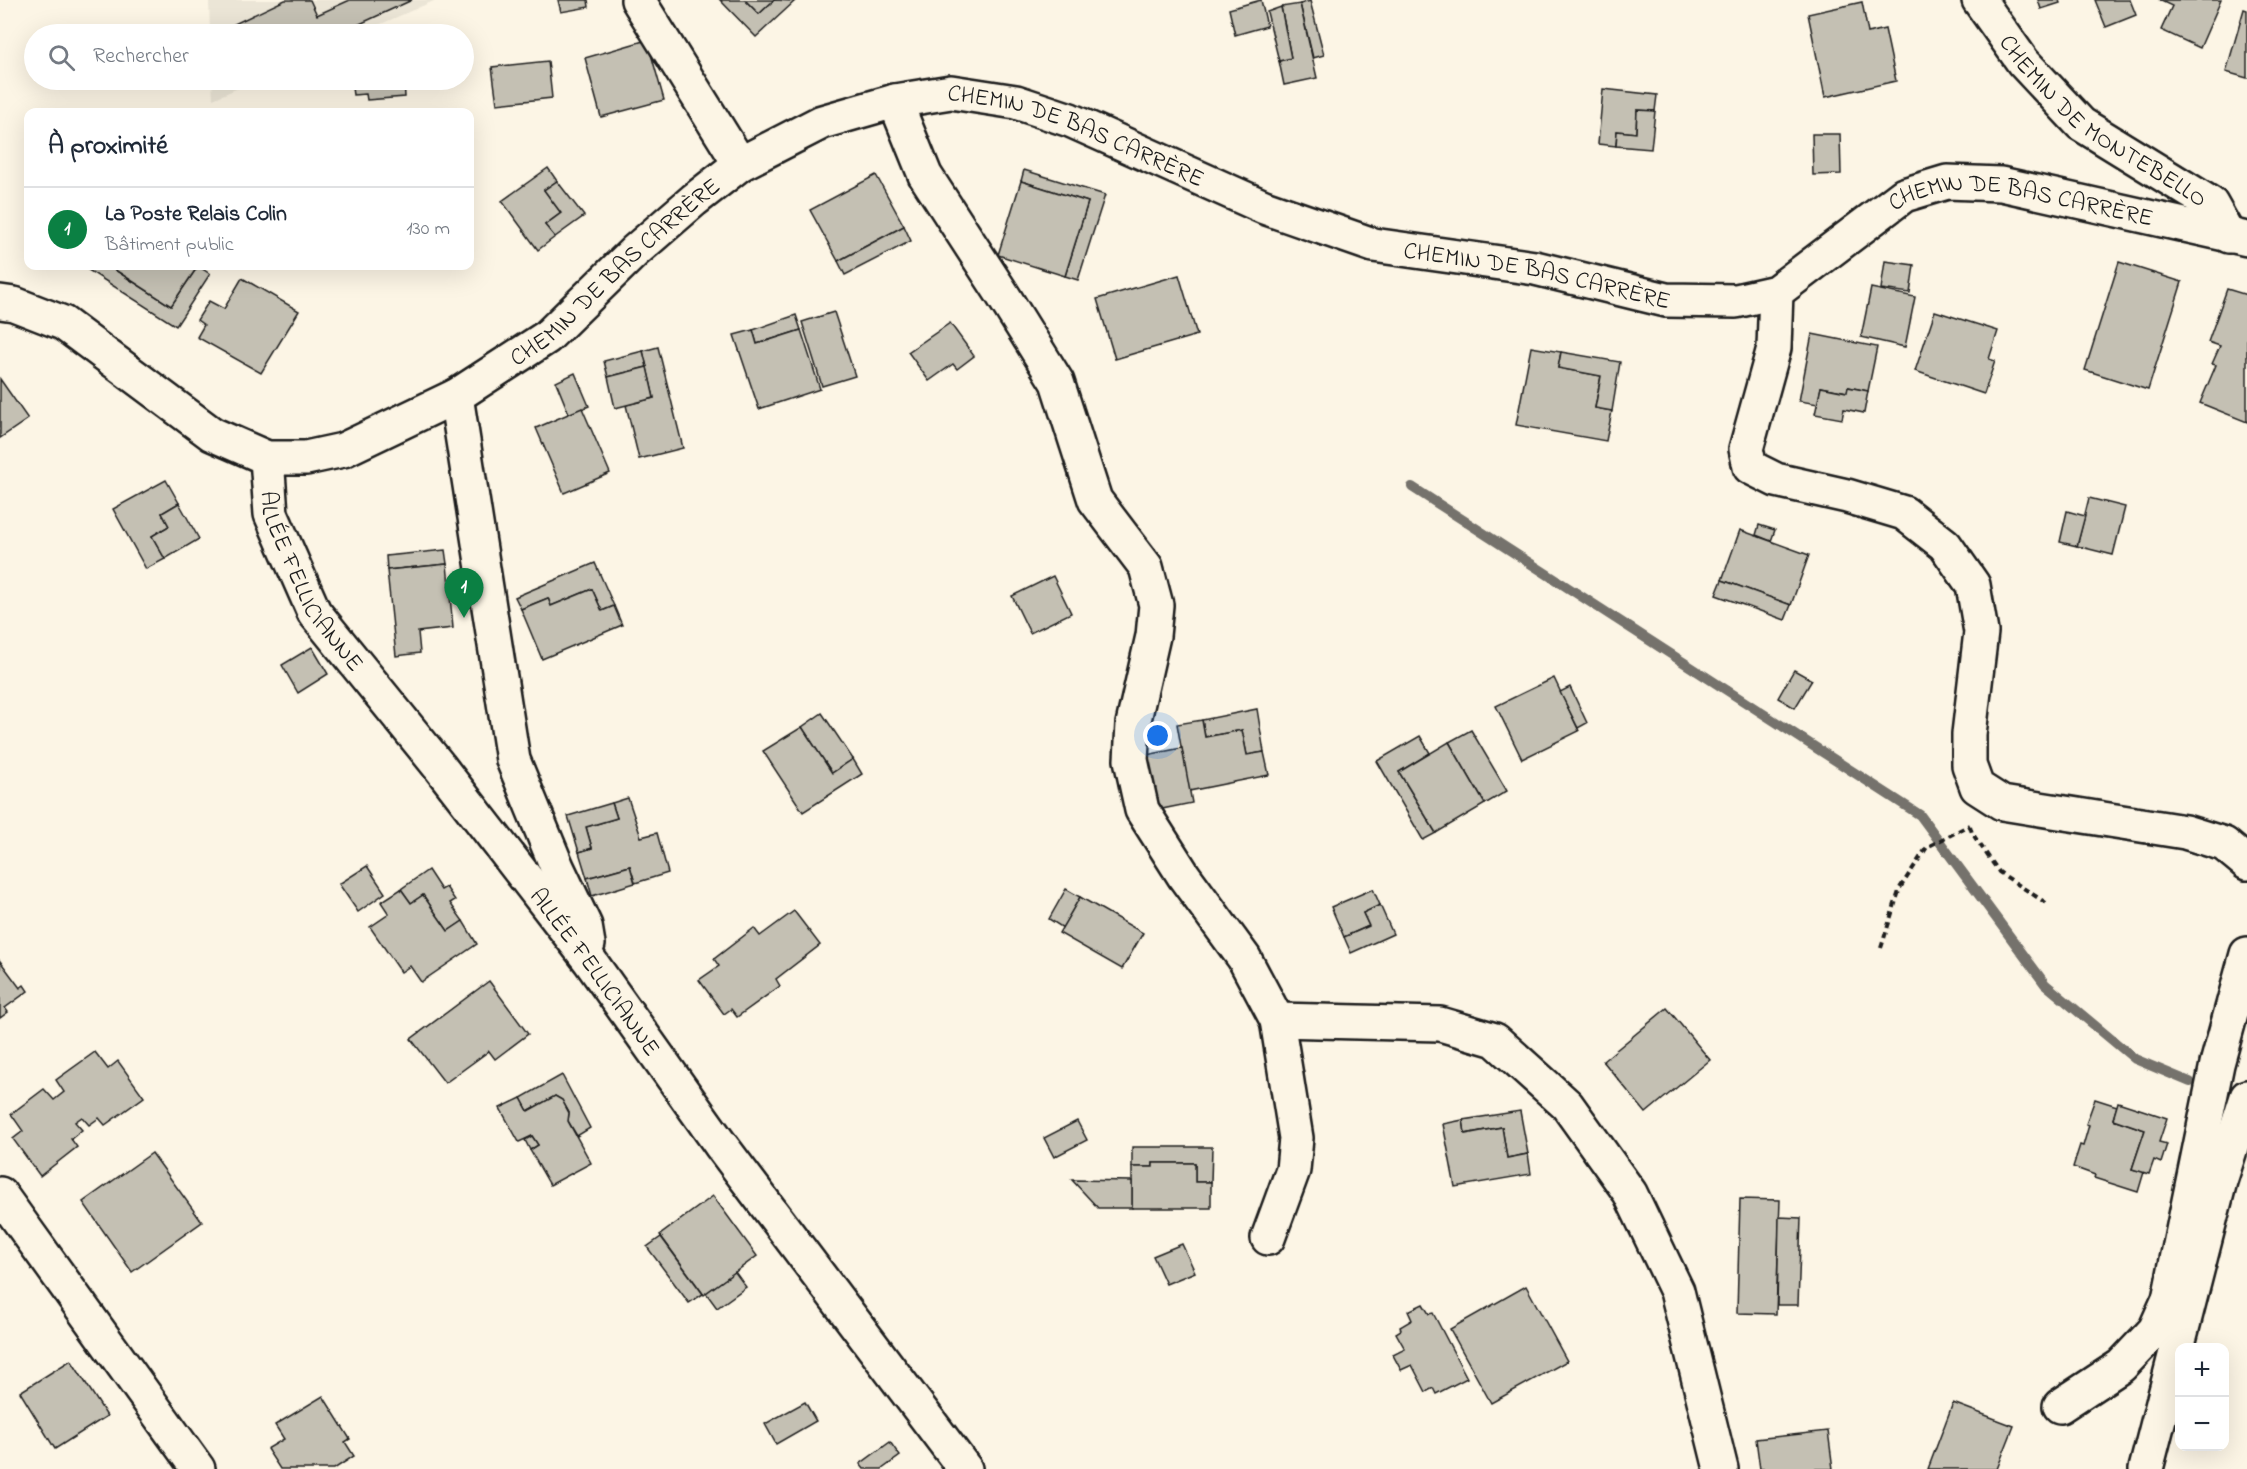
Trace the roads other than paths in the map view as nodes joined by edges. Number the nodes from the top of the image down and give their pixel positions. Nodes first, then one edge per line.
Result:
1 (638, 0) edge
2 (1979, 0) edge
3 (895, 101) junction
4 (740, 164) junction
5 (2238, 238) edge
6 (1776, 292) junction
7 (0, 302) edge
8 (456, 396) junction
9 (267, 458) junction
10 (2247, 863) edge
11 (2247, 954) edge
12 (590, 961) junction
13 (1277, 1020) junction
14 (2247, 1097) edge
15 (0, 1194) edge
16 (1268, 1238) dead end
17 (2060, 1406) dead end
18 (198, 1469) edge
19 (965, 1469) edge
20 (1721, 1469) edge
21 (2146, 1469) edge

1 - 4 street
2 - 5 street, CHEMIN DE MONTEBELLO
3 - 4 street, CHEMIN DE BAS CARRÈRE
3 - 6 street, CHEMIN DE BAS CARRÈRE
3 - 13 street
4 - 8 street, CHEMIN DE BAS CARRÈRE
5 - 6 street, CHEMIN DE BAS CARRÈRE
6 - 10 street
7 - 9 street, CHEMIN DE BAS CARRÈRE
8 - 9 street, CHEMIN DE BAS CARRÈRE
8 - 12 street
9 - 12 street, ALLÉE FELLICIANNE
11 - 17 street
12 - 19 street, ALLÉE FELLICIANNE
13 - 16 street
13 - 20 street
14 - 21 street
15 - 18 street

